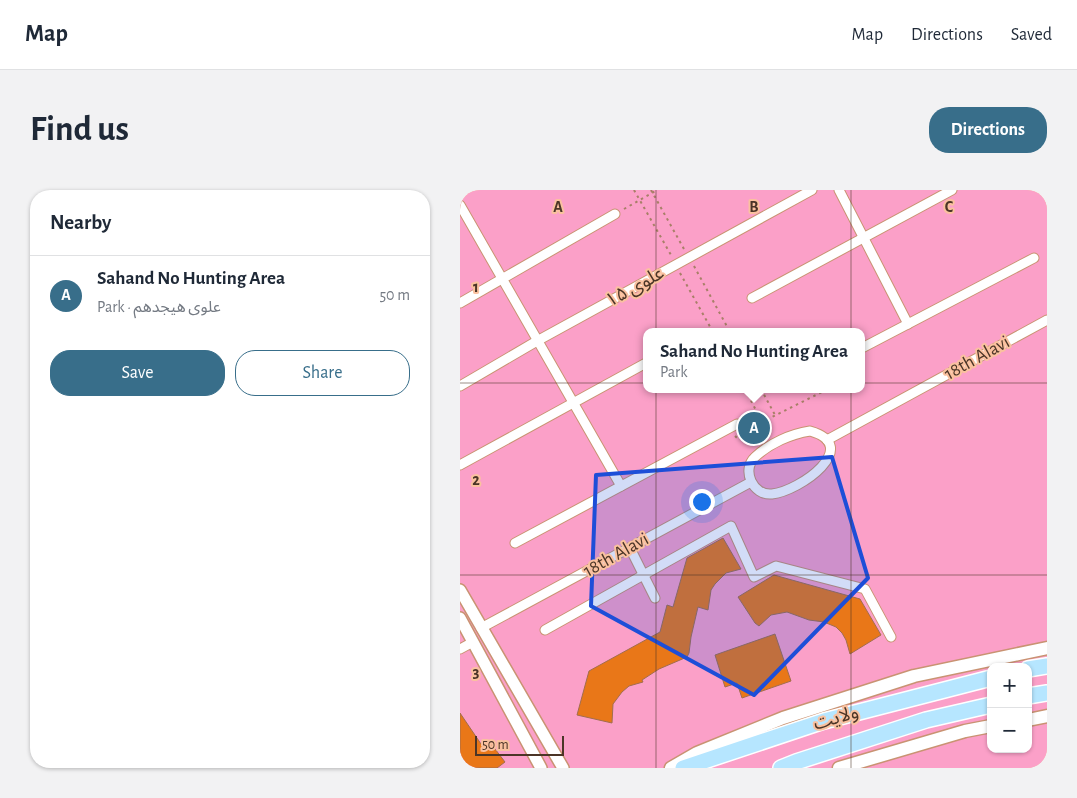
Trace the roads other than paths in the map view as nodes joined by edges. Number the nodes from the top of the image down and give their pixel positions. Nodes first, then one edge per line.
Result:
1 (812, 190) edge
2 (839, 190) edge
3 (952, 190) edge
4 (460, 205) edge
5 (615, 214) road end
6 (863, 237) junction
7 (1034, 258) dead end
8 (502, 279) junction
9 (752, 298) dead end
10 (460, 303) edge
11 (1047, 320) edge
12 (908, 324) junction
13 (537, 341) junction
14 (865, 346) edge
15 (643, 366) edge
16 (460, 386) edge
17 (574, 404) junction
18 (734, 426) road end
19 (827, 440) junction
20 (460, 466) edge
21 (751, 482) junction
22 (621, 486) junction
23 (515, 542) dead end
24 (630, 548) junction
25 (643, 575) junction
26 (460, 590) edge
27 (655, 598) dead end
28 (460, 618) edge
29 (481, 628) junction
30 (545, 630) dead end
31 (891, 637) dead end
32 (473, 642) junction
33 (1047, 648) edge
34 (460, 649) edge
35 (1047, 666) edge
36 (1032, 669) edge
37 (987, 679) edge
38 (1047, 693) edge
39 (1032, 695) edge
40 (987, 706) edge
41 (1047, 716) edge
42 (1032, 719) edge
43 (987, 727) edge
44 (541, 768) edge
45 (563, 768) edge
46 (671, 768) edge
47 (683, 768) edge
48 (781, 768) edge
49 (839, 768) edge

1 - 13 street, علوی ۱۵
2 - 6 street
3 - 6 street
4 - 8 street
5 - 8 street
6 - 9 street
6 - 12 street
7 - 12 street
8 - 10 street
8 - 13 street
11 - 19 street, 18th Alavi
12 - 14 street
13 - 16 street, علوی ۱۵
13 - 17 street
15 - 17 street
17 - 20 street
17 - 22 street
18 - 22 street
19 - 21 street
19 - 21 street
21 - 24 street, 18th Alavi
22 - 23 street
24 - 25 street
24 - 29 street, 18th Alavi
25 - 27 street
25 - 30 street
25 - 31 street
26 - 29 street
28 - 32 street
29 - 45 street
32 - 34 street
32 - 44 street
33 - 46 main road
35 - 36 main road
37 - 47 main road, ولایت
38 - 39 main road
40 - 48 main road, ولایت
41 - 42 main road
43 - 49 main road

